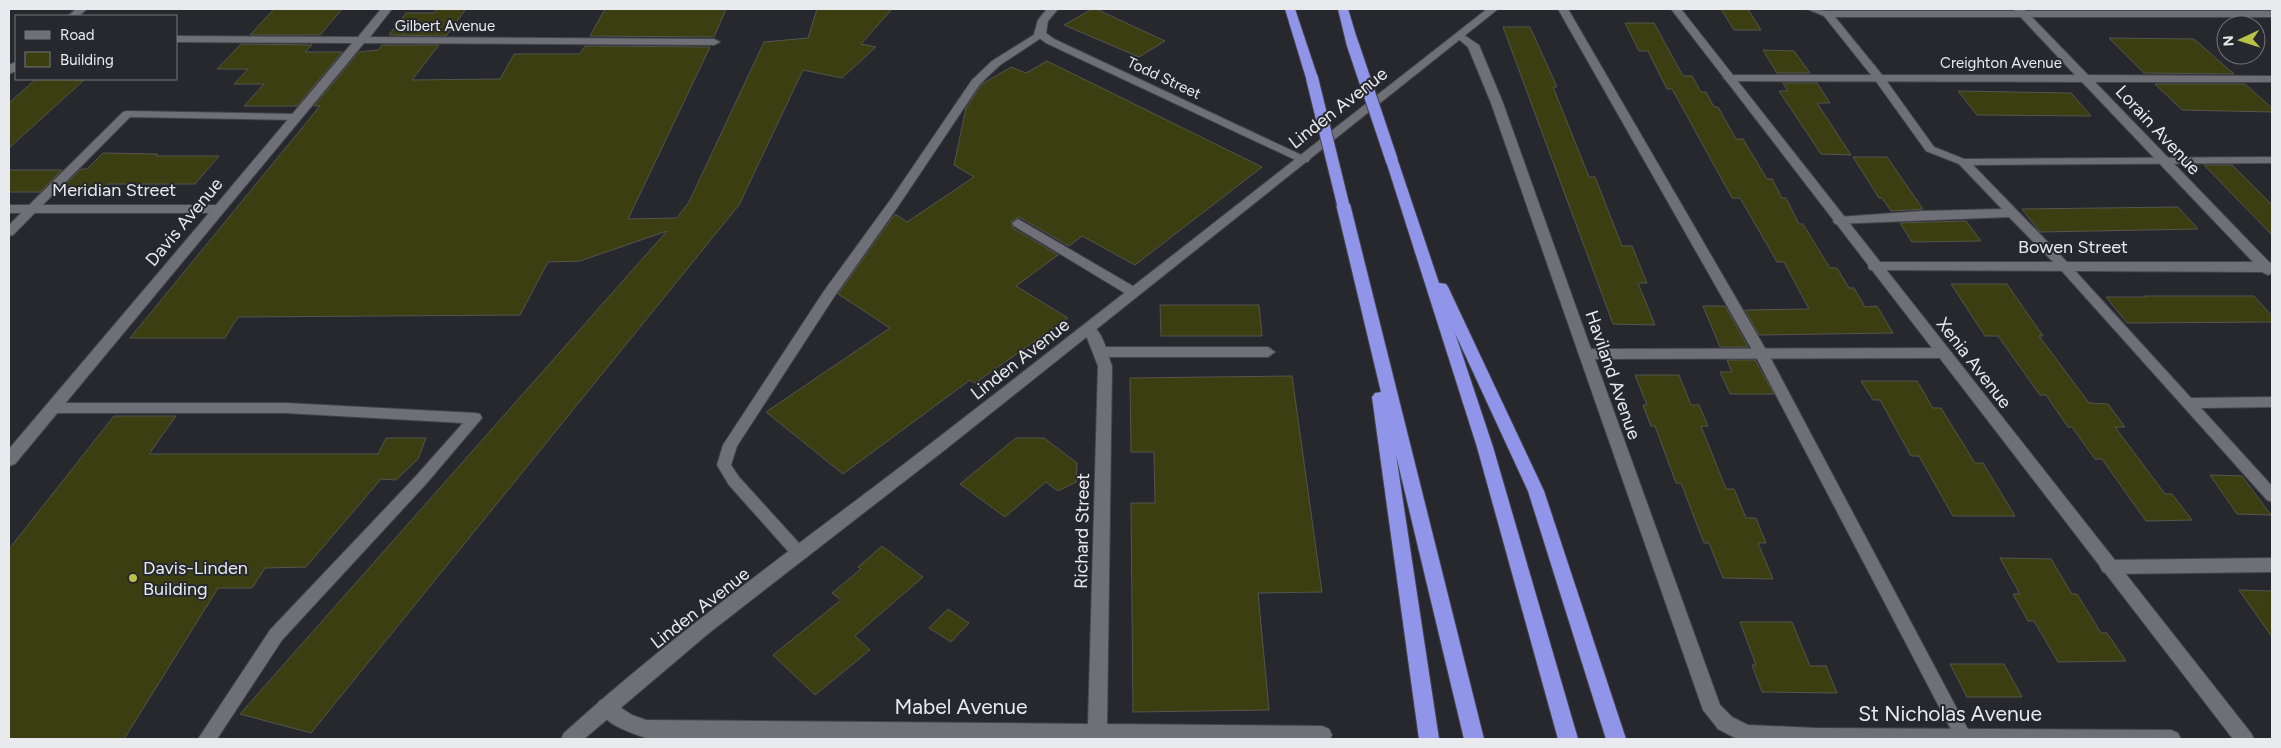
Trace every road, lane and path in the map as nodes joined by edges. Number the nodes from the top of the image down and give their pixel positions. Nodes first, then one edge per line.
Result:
1 (387, 9) edge
2 (1053, 9) edge
3 (1290, 9) edge
4 (1343, 9) edge
5 (1493, 9) edge
6 (1563, 9) edge
7 (1676, 9) edge
8 (1812, 9) edge
9 (2021, 11) edge
10 (1827, 14) junction
11 (2272, 14) edge
12 (1040, 34) junction
13 (1461, 36) junction
14 (178, 39) edge
15 (360, 42) junction
16 (714, 42) dead end
17 (1729, 78) junction
18 (1879, 78) junction
19 (2086, 79) junction
20 (2272, 79) edge
21 (297, 117) junction
22 (1304, 159) junction
23 (2163, 160) junction
24 (2272, 160) edge
25 (1963, 162) junction
26 (9, 209) edge
27 (32, 209) junction
28 (220, 209) junction
29 (2013, 213) junction
30 (1839, 221) junction
31 (1018, 223) dead end
32 (1414, 227) junction
33 (9, 232) edge
34 (1875, 266) junction
35 (2064, 266) junction
36 (2270, 269) edge
37 (1133, 292) junction
38 (1370, 324) junction
39 (1088, 329) junction
40 (1102, 352) junction
41 (1268, 352) dead end
42 (1942, 353) junction
43 (1586, 354) junction
44 (1762, 355) junction
45 (2272, 402) edge
46 (2189, 403) junction
47 (53, 408) junction
48 (9, 460) edge
49 (2272, 496) edge
50 (800, 554) junction
51 (2272, 565) edge
52 (2109, 567) junction
53 (606, 707) junction
54 (1730, 727) joint
55 (1322, 735) dead end
56 (1097, 736) edge
57 (1785, 737) edge
58 (1965, 738) junction
59 (207, 739) edge
60 (571, 739) edge
61 (1429, 739) edge
62 (1474, 739) edge
63 (1568, 739) edge
64 (1616, 739) edge
65 (2171, 739) edge
66 (2244, 739) edge

1 - 15 street, Davis Avenue
2 - 12 street
3 - 38 highway, bridge
4 - 32 highway, bridge
5 - 13 street, Linden Avenue
6 - 44 lane
7 - 17 street, Xenia Avenue
8 - 10 lane
9 - 10 lane
9 - 11 lane
9 - 19 street, Lorain Avenue
10 - 18 lane
12 - 22 street, Todd Street
12 - 50 lane
13 - 22 street, Linden Avenue
13 - 43 street, Haviland Avenue
14 - 15 street, Gilbert Avenue
15 - 16 street, Gilbert Avenue
15 - 21 street, Davis Avenue
17 - 18 street, Creighton Avenue
17 - 30 street, Xenia Avenue
18 - 19 street, Creighton Avenue
18 - 25 lane
19 - 20 street, Creighton Avenue
19 - 23 street, Lorain Avenue
21 - 27 lane
21 - 28 street, Davis Avenue
22 - 37 street, Linden Avenue
23 - 24 lane
23 - 25 lane
23 - 36 street, Lorain Avenue
25 - 29 lane
26 - 27 street, Meridian Street
27 - 28 street, Meridian Street
27 - 33 lane
28 - 47 street, Davis Avenue
29 - 30 lane
29 - 35 lane
30 - 34 street, Xenia Avenue
31 - 37 lane
32 - 63 highway
32 - 64 highway
34 - 35 street, Bowen Street
34 - 42 street, Xenia Avenue
35 - 36 street, Bowen Street
35 - 46 lane
37 - 39 street, Linden Avenue
38 - 61 highway
38 - 62 highway
39 - 40 street, Richard Street
39 - 50 street, Linden Avenue
40 - 41 lane
40 - 56 street, Richard Street
42 - 44 street
42 - 52 street, Xenia Avenue
43 - 44 street
43 - 54 street, Haviland Avenue
44 - 58 lane
45 - 46 lane
46 - 49 lane
47 - 48 street, Davis Avenue
47 - 59 lane
50 - 53 street, Linden Avenue
51 - 52 street
52 - 66 street, Xenia Avenue
53 - 56 street, Mabel Avenue
53 - 60 street, Linden Avenue
54 - 57 street, St Nicholas Avenue
55 - 56 street, Mabel Avenue
57 - 58 street, St Nicholas Avenue
58 - 65 street, St Nicholas Avenue

